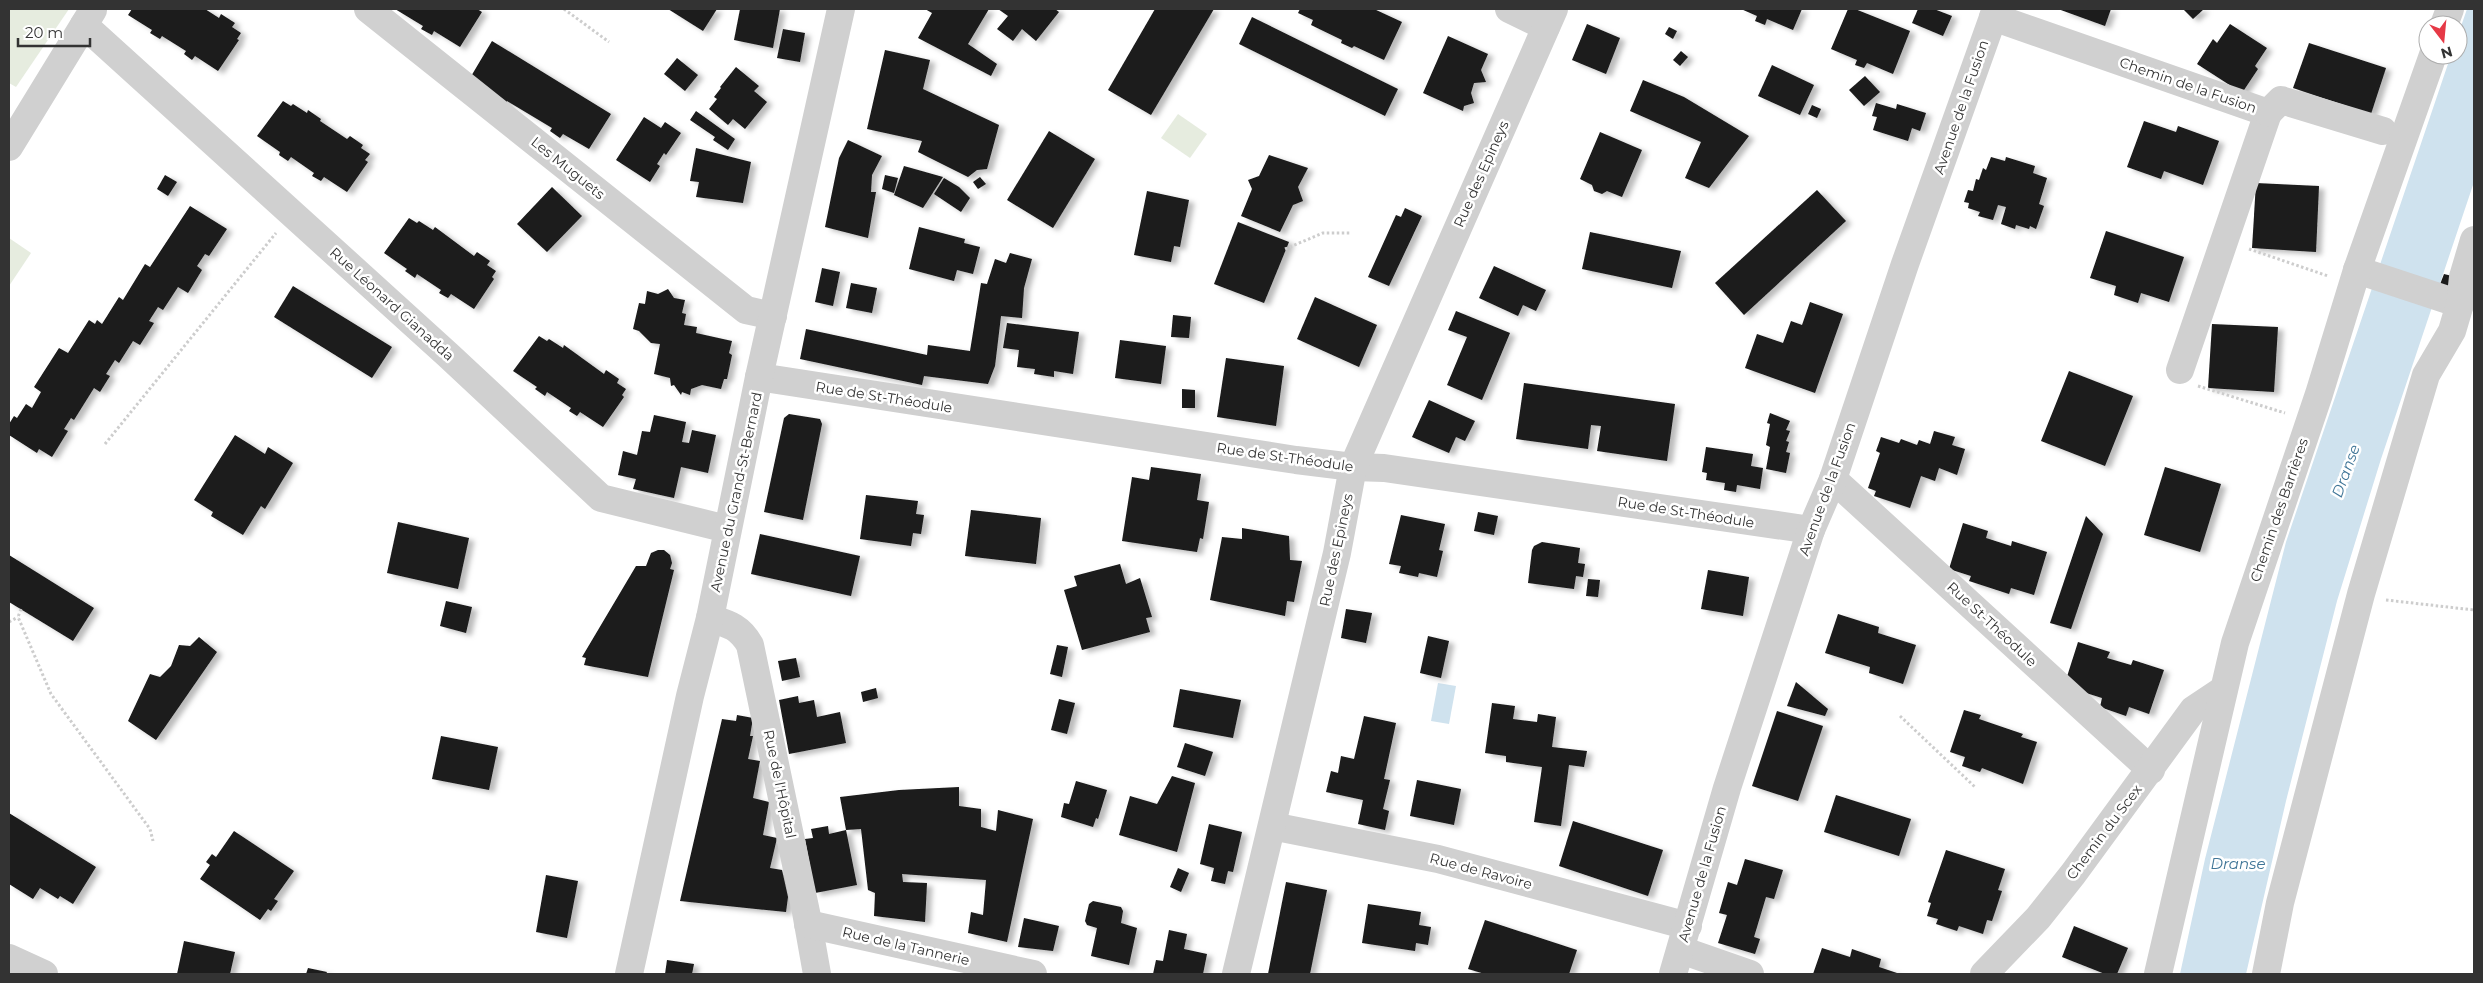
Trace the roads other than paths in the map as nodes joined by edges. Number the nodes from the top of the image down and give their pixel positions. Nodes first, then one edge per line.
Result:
1 (368, 9) edge
2 (841, 9) edge
3 (1509, 9) edge
4 (1994, 13) edge
5 (89, 17) edge
6 (1550, 18) edge
7 (2430, 65) edge
8 (2268, 113) junction
9 (2383, 130) dead end
10 (9, 147) edge
11 (2474, 240) edge
12 (2358, 276) junction
13 (2460, 301) edge
14 (773, 316) junction
15 (759, 377) junction
16 (2189, 378) road end
17 (1353, 467) junction
18 (1833, 479) junction
19 (727, 529) junction
20 (1811, 530) junction
21 (710, 618) junction
22 (2223, 690) junction
23 (2150, 770) junction
24 (1272, 826) junction
25 (808, 924) junction
26 (1680, 950) edge
27 (9, 958) edge
28 (44, 974) edge
29 (630, 974) edge
30 (817, 974) edge
31 (1033, 974) edge
32 (1236, 974) edge
33 (1750, 974) edge
34 (1984, 974) edge
35 (2158, 974) edge
36 (2266, 974) edge

1 - 14 street, Les Muguets
2 - 14 street, Avenue du Grand-St-Bernard
3 - 6 street
4 - 8 street, Chemin de la Fusion
4 - 18 street, Avenue de la Fusion
5 - 10 street
5 - 19 street, Rue Léonard Gianadda
6 - 17 street, Rue des Epineys
7 - 12 street, Chemin des Barrières
8 - 9 street
8 - 16 street, Chemin de la Fusion
11 - 13 street
12 - 13 street
12 - 22 street, Chemin des Barrières
13 - 36 street
14 - 15 street, Avenue du Grand-St-Bernard
15 - 17 street, Rue de St-Théodule
15 - 19 street, Avenue du Grand-St-Bernard
17 - 20 street, Rue de St-Théodule
17 - 24 street, Rue des Epineys
18 - 20 street, Avenue de la Fusion
18 - 23 street, Rue St-Théodule
19 - 21 street, Avenue du Grand-St-Bernard
20 - 26 street, Avenue de la Fusion
21 - 25 street, Rue de l'Hôpital
21 - 29 street, Avenue du Grand-St-Bernard
22 - 23 street, Chemin du Scex
22 - 35 street, Chemin des Barrières
23 - 34 street, Chemin du Scex
24 - 26 street, Rue de Ravoire
24 - 32 street, Rue des Epineys
25 - 30 street, Rue de l'Hôpital
25 - 31 street, Rue de la Tannerie
26 - 33 street, Rue de Ravoire
27 - 28 street

